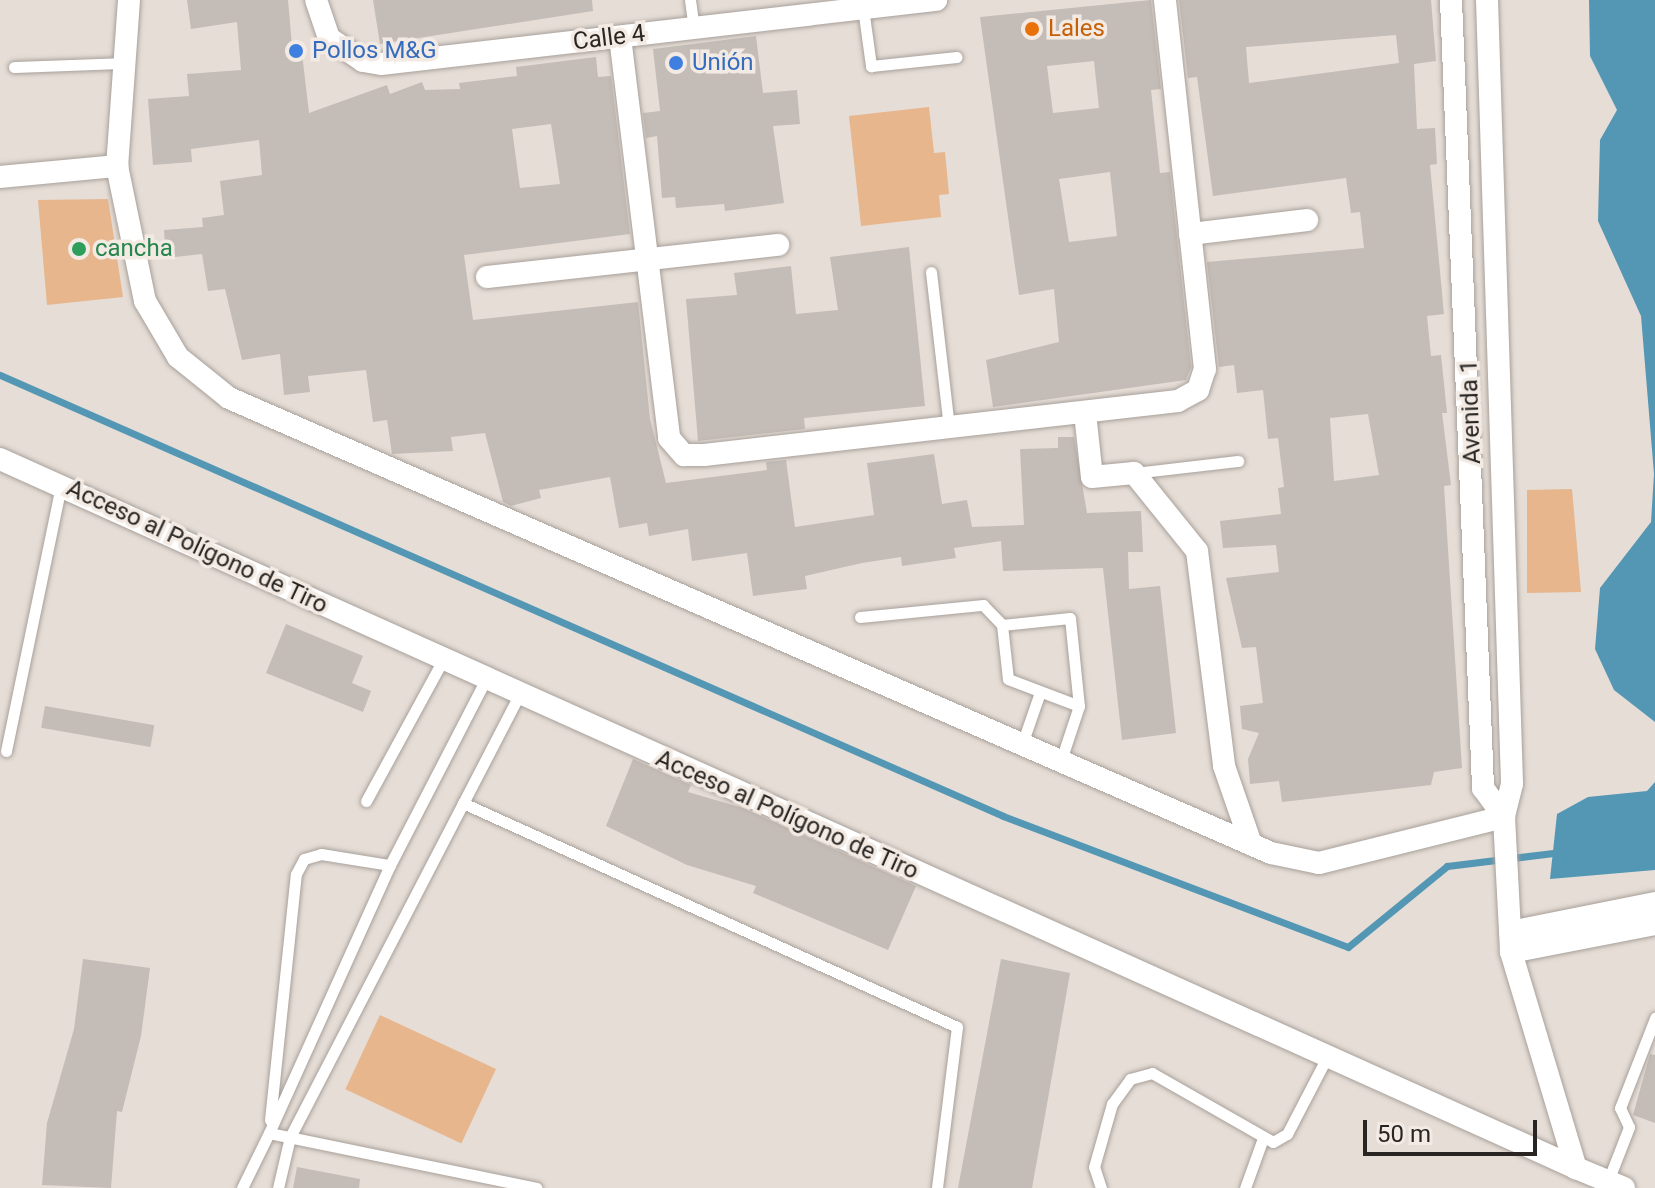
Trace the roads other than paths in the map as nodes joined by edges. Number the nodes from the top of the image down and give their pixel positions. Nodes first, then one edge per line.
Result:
1 (129, 0) edge
2 (316, 0) edge
3 (690, 0) edge
4 (936, 0) edge
5 (1165, 0) edge
6 (1451, 0) edge
7 (1487, 0) edge
8 (863, 8) junction
9 (694, 28) junction
10 (620, 37) junction
11 (957, 57) dead end
12 (121, 63) junction
13 (14, 67) dead end
14 (117, 166) junction
15 (0, 177) edge
16 (1307, 220) dead end
17 (1190, 234) junction
18 (778, 245) dead end
19 (646, 259) junction
20 (931, 272) dead end
21 (487, 277) dead end
22 (1085, 413) junction
23 (949, 428) junction
24 (0, 459) edge
25 (1238, 461) dead end
26 (1134, 473) junction
27 (61, 484) junction
28 (860, 617) dead end
29 (1002, 625) junction
30 (443, 660) junction
31 (488, 676) junction
32 (1040, 692) junction
33 (519, 695) junction
34 (1079, 706) junction
35 (1021, 747) junction
36 (6, 751) dead end
37 (1060, 765) junction
38 (366, 801) dead end
39 (463, 803) junction
40 (1504, 823) junction
41 (1251, 844) junction
42 (390, 865) junction
43 (1655, 903) edge
44 (1655, 924) edge
45 (1510, 927) junction
46 (1655, 1018) edge
47 (1327, 1057) junction
48 (269, 1133) junction
49 (290, 1137) junction
50 (1262, 1141) junction
51 (1576, 1168) junction
52 (1616, 1184) edge
53 (242, 1188) edge
54 (278, 1188) edge
55 (536, 1188) edge
56 (937, 1188) edge
57 (1101, 1188) edge
58 (1245, 1188) edge

1 - 12 street
2 - 10 street, Calle 4
3 - 9 lane
4 - 8 street, Calle 4
5 - 17 street
6 - 40 street, Avenida 1
7 - 40 street, Avenida 1
8 - 9 street, Calle 4
8 - 11 lane
9 - 10 street, Calle 4
10 - 19 street
12 - 13 lane
12 - 14 street
14 - 15 street
14 - 35 street
16 - 17 street
17 - 22 street
18 - 19 street
19 - 21 street
19 - 23 street
20 - 23 lane
22 - 23 street
22 - 26 street
24 - 27 street, Acceso al Polígono de Tiro
25 - 26 lane
26 - 41 street
27 - 30 street, Acceso al Polígono de Tiro
27 - 36 lane
28 - 29 lane
29 - 32 lane
29 - 34 lane
30 - 31 street, Acceso al Polígono de Tiro
30 - 38 lane
31 - 33 street, Acceso al Polígono de Tiro
31 - 42 lane
32 - 34 lane
32 - 35 lane
33 - 39 lane
33 - 47 street, Acceso al Polígono de Tiro
34 - 37 lane
35 - 37 street
37 - 41 street
39 - 49 lane
39 - 56 lane
40 - 41 street
40 - 45 street
42 - 48 lane
42 - 48 lane
43 - 45 street
44 - 45 street
45 - 51 street
46 - 52 lane
47 - 50 lane
47 - 51 street, Acceso al Polígono de Tiro
48 - 49 lane
48 - 53 lane
49 - 54 lane
49 - 55 lane
50 - 57 lane
50 - 58 lane
51 - 52 street, Acceso al Polígono de Tiro

